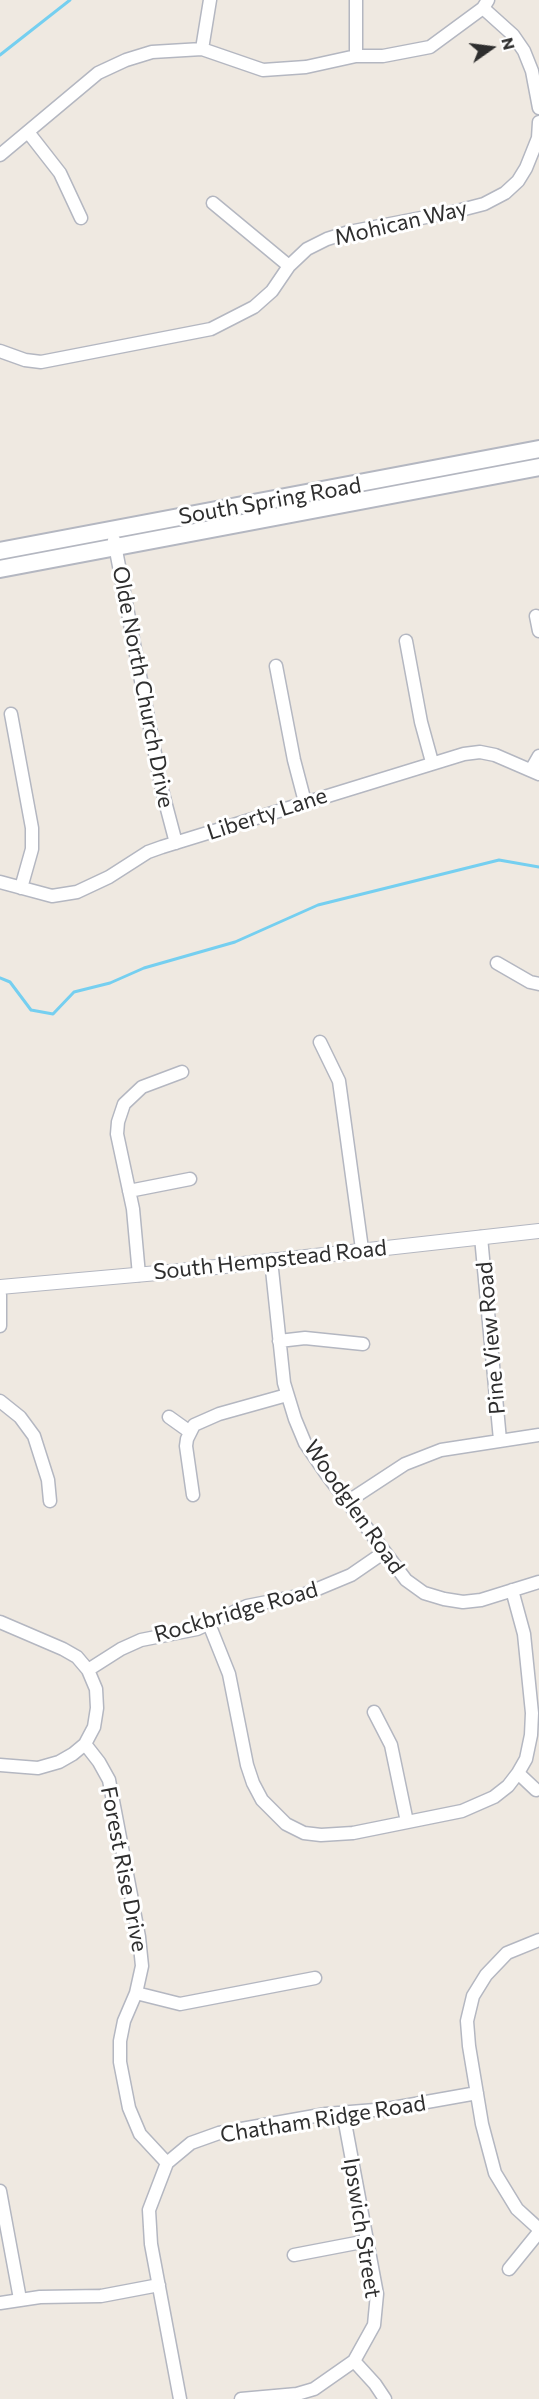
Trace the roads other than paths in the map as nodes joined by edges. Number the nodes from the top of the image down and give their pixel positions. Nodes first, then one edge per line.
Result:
1 (210, 0) edge
2 (356, 0) edge
3 (486, 4) edge
4 (202, 49) junction
5 (356, 56) junction
6 (539, 108) edge
7 (539, 122) edge
8 (28, 132) junction
9 (0, 155) edge
10 (213, 203) dead end
11 (81, 218) dead end
12 (289, 266) junction
13 (0, 351) edge
14 (539, 449) edge
15 (452, 466) junction
16 (539, 467) edge
17 (456, 483) junction
18 (112, 530) junction
19 (116, 548) junction
20 (0, 551) edge
21 (0, 569) edge
22 (536, 616) dead end
23 (539, 631) edge
24 (406, 641) dead end
25 (276, 666) dead end
26 (11, 714) dead end
27 (539, 756) edge
28 (432, 762) junction
29 (535, 772) edge
30 (305, 802) junction
31 (177, 843) junction
32 (0, 882) edge
33 (21, 888) junction
34 (497, 963) dead end
35 (539, 984) edge
36 (320, 1042) dead end
37 (182, 1072) dead end
38 (190, 1179) dead end
39 (129, 1191) junction
40 (539, 1231) edge
41 (481, 1237) junction
42 (362, 1249) junction
43 (271, 1260) junction
44 (140, 1275) junction
45 (0, 1287) edge
46 (0, 1295) edge
47 (0, 1326) edge
48 (279, 1341) junction
49 (363, 1344) dead end
50 (287, 1395) junction
51 (0, 1401) edge
52 (169, 1417) dead end
53 (190, 1432) junction
54 (539, 1435) edge
55 (500, 1440) junction
56 (193, 1495) dead end
57 (51, 1501) dead end
58 (347, 1503) junction
59 (383, 1553) junction
60 (539, 1582) edge
61 (512, 1590) junction
62 (0, 1622) edge
63 (209, 1624) junction
64 (88, 1670) junction
65 (374, 1712) dead end
66 (85, 1744) junction
67 (0, 1765) edge
68 (518, 1773) junction
69 (537, 1790) dead end
70 (406, 1822) junction
71 (539, 1940) edge
72 (315, 1978) dead end
73 (136, 1993) junction
74 (477, 2094) junction
75 (343, 2112) junction
76 (167, 2163) junction
77 (0, 2191) edge
78 (539, 2231) edge
79 (367, 2241) junction
80 (294, 2255) dead end
81 (509, 2269) dead end
82 (159, 2285) junction
83 (20, 2299) junction
84 (0, 2303) edge
85 (354, 2361) junction
86 (180, 2399) edge
87 (241, 2399) edge
88 (385, 2399) edge

1 - 4 street
2 - 5 street
3 - 5 street
3 - 6 street
4 - 5 street
4 - 8 street
7 - 12 street, Mohican Way
8 - 9 street
8 - 11 street
10 - 12 street
12 - 13 street, Mohican Way
14 - 15 main road, South Spring Road
15 - 17 main road
15 - 18 main road, South Spring Road
16 - 17 main road, South Spring Road
17 - 19 main road, South Spring Road
18 - 19 street, Olde North Church Drive
18 - 20 main road, South Spring Road
19 - 21 main road, South Spring Road
19 - 31 street, Olde North Church Drive
22 - 23 street
24 - 28 street
25 - 30 street
26 - 33 street
27 - 29 street
28 - 29 street, Liberty Lane
28 - 30 street, Liberty Lane
30 - 31 street, Liberty Lane
31 - 33 street, Liberty Lane
32 - 33 street, Liberty Lane
34 - 35 street
36 - 42 street
37 - 39 street
38 - 39 street
39 - 44 street
40 - 41 street, South Hempstead Road
41 - 42 street, South Hempstead Road
41 - 55 street, Pine View Road
42 - 43 street, South Hempstead Road
43 - 44 street, South Hempstead Road
43 - 48 street, Woodglen Road
44 - 45 street, South Hempstead Road
46 - 47 street
48 - 49 street
48 - 50 street, Woodglen Road
50 - 53 street
50 - 58 street, Woodglen Road
51 - 57 street
52 - 53 street
53 - 56 street
54 - 55 street
55 - 58 street
58 - 59 street, Woodglen Road
59 - 61 street, Woodglen Road
59 - 63 street, Rockbridge Road
60 - 61 street, Woodglen Road
61 - 68 street
62 - 64 street
63 - 64 street, Rockbridge Road
63 - 70 street
64 - 66 street
65 - 70 street
66 - 67 street
66 - 73 street, Forest Rise Drive
68 - 69 street
68 - 70 street
71 - 74 street
72 - 73 street
73 - 76 street, Forest Rise Drive
74 - 75 street, Chatham Ridge Road
74 - 78 street
75 - 76 street, Chatham Ridge Road
75 - 79 street, Ipswich Street
76 - 82 street
77 - 83 street
78 - 81 street
79 - 80 street
79 - 85 street, Ipswich Street
82 - 83 street
82 - 86 street
83 - 84 street
85 - 87 street, Ipswich Street
85 - 88 street

